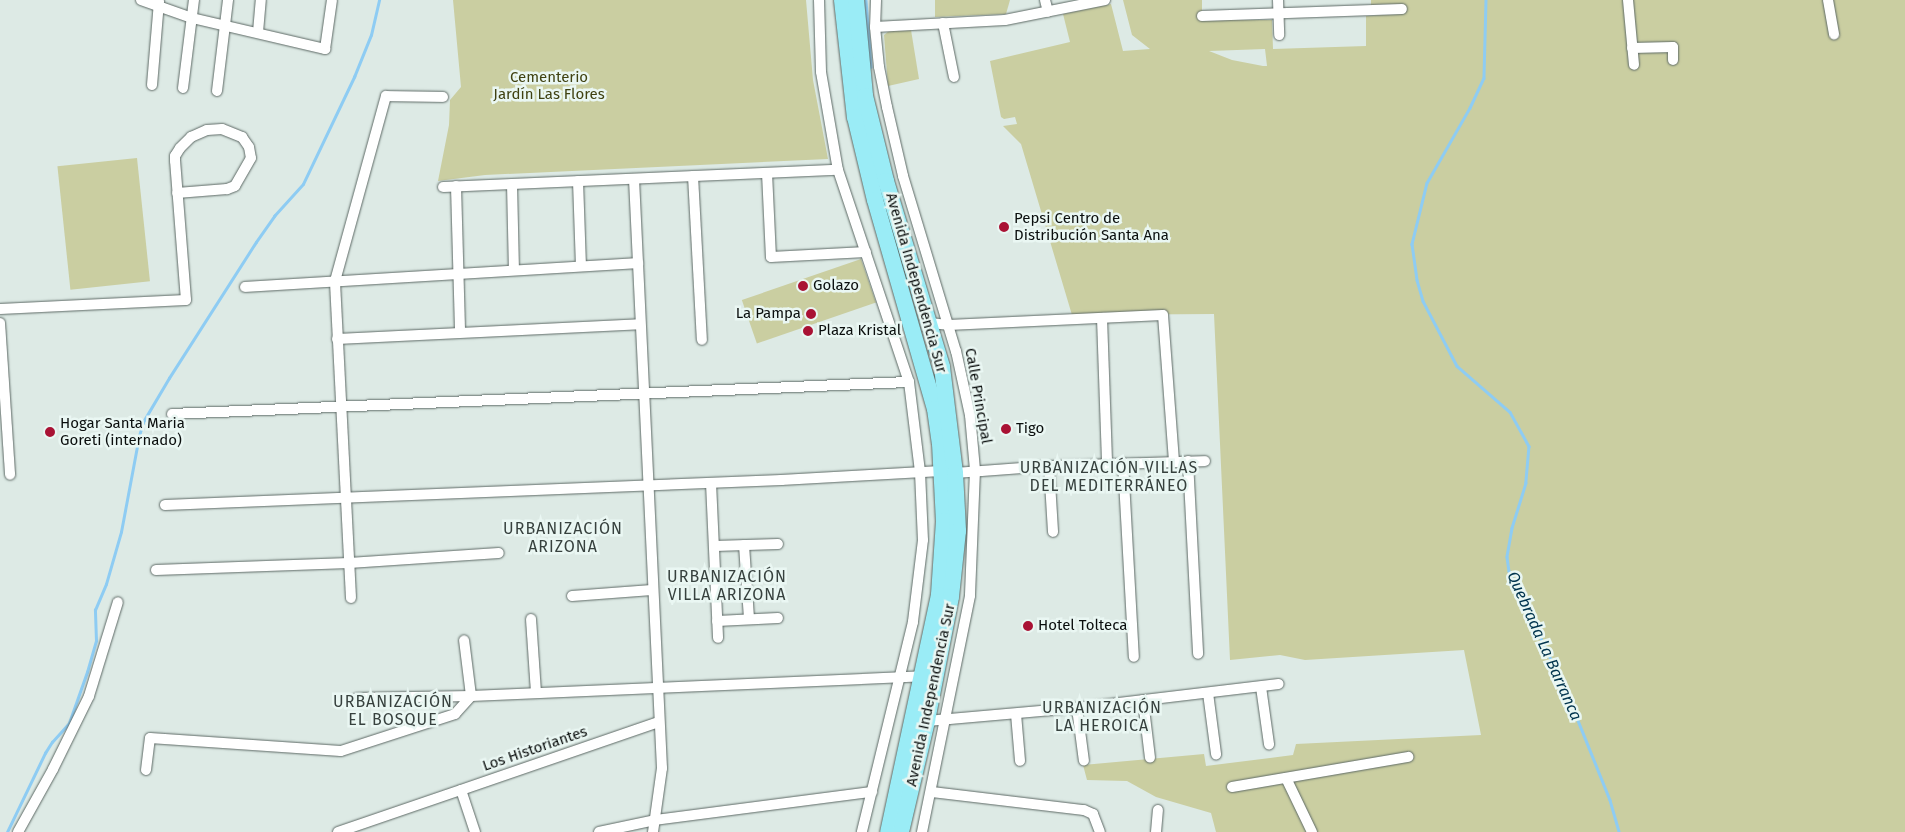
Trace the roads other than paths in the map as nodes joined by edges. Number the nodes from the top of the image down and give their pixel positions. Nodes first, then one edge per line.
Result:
1 (141, 0) edge
2 (194, 0) edge
3 (228, 0) edge
4 (261, 0) edge
5 (332, 0) edge
6 (819, 0) edge
7 (842, 0) edge
8 (856, 0) edge
9 (876, 0) edge
10 (1045, 0) edge
11 (1105, 0) edge
12 (1278, 0) edge
13 (1628, 0) edge
14 (1828, 0) edge
15 (159, 3) edge
16 (1402, 9) dead end
17 (1048, 12) junction
18 (1279, 15) junction
19 (1202, 16) dead end
20 (192, 18) junction
21 (943, 23) junction
22 (224, 25) junction
23 (875, 27) junction
24 (258, 32) junction
25 (1834, 34) dead end
26 (1279, 35) dead end
27 (1632, 48) junction
28 (1673, 60) dead end
29 (1634, 65) dead end
30 (954, 77) dead end
31 (152, 85) dead end
32 (183, 88) dead end
33 (217, 91) dead end
34 (443, 98) dead end
35 (838, 170) junction
36 (767, 173) junction
37 (693, 176) junction
38 (903, 176) junction
39 (634, 179) junction
40 (578, 181) junction
41 (886, 181) junction
42 (512, 184) junction
43 (456, 186) junction
44 (443, 187) dead end
45 (177, 193) junction
46 (866, 252) junction
47 (638, 263) junction
48 (581, 266) junction
49 (514, 270) junction
50 (458, 274) junction
51 (336, 281) junction
52 (245, 286) dead end
53 (0, 309) edge
54 (1102, 318) junction
55 (0, 323) edge
56 (930, 323) junction
57 (640, 324) junction
58 (948, 325) junction
59 (460, 332) junction
60 (337, 339) junction
61 (702, 340) dead end
62 (910, 382) junction
63 (644, 392) junction
64 (341, 407) junction
65 (172, 414) dead end
66 (1174, 461) junction
67 (1188, 461) junction
68 (1205, 461) dead end
69 (1107, 463) junction
70 (1123, 463) junction
71 (1049, 466) junction
72 (975, 470) junction
73 (920, 472) junction
74 (948, 472) junction
75 (10, 475) dead end
76 (711, 483) junction
77 (647, 485) junction
78 (346, 499) junction
79 (164, 505) dead end
80 (1053, 532) dead end
81 (778, 544) dead end
82 (744, 545) junction
83 (715, 546) junction
84 (499, 553) dead end
85 (349, 563) junction
86 (156, 570) dead end
87 (652, 590) junction
88 (572, 596) dead end
89 (351, 598) dead end
90 (118, 602) dead end
91 (778, 618) dead end
92 (531, 619) dead end
93 (749, 619) junction
94 (717, 620) junction
95 (718, 638) dead end
96 (464, 640) dead end
97 (1198, 654) dead end
98 (1134, 657) dead end
99 (899, 676) junction
100 (923, 676) junction
101 (1279, 684) dead end
102 (658, 686) junction
103 (1261, 687) junction
104 (536, 692) junction
105 (1208, 693) junction
106 (471, 696) junction
107 (357, 698) dead end
108 (1143, 700) junction
109 (1077, 708) junction
110 (1016, 714) junction
111 (951, 719) junction
112 (928, 721) junction
113 (659, 722) junction
114 (1269, 744) dead end
115 (1216, 754) dead end
116 (1408, 757) dead end
117 (1150, 758) dead end
118 (1020, 761) dead end
119 (1084, 761) dead end
120 (146, 770) dead end
121 (1286, 778) junction
122 (1232, 787) dead end
123 (461, 790) junction
124 (872, 792) junction
125 (932, 792) junction
126 (1158, 810) dead end
127 (655, 820) junction
128 (18, 832) edge
129 (338, 832) edge
130 (474, 832) edge
131 (599, 832) edge
132 (653, 832) edge
133 (862, 832) edge
134 (888, 832) edge
135 (901, 832) edge
136 (922, 832) edge
137 (1100, 832) edge
138 (1156, 832) edge
139 (1312, 832) edge

1 - 15 street
2 - 20 street
3 - 22 street
4 - 24 street
5 - 24 street
6 - 35 street
7 - 74 highway, Avenida Independencia Sur
8 - 41 highway, Avenida Independencia Sur
9 - 23 street, Calle Principal
10 - 17 street
11 - 17 street
12 - 18 street
13 - 27 street
14 - 25 street
15 - 20 street
15 - 31 street
16 - 18 street
17 - 21 street
18 - 19 street
18 - 26 street
20 - 22 street
20 - 32 street
21 - 23 street
21 - 30 street
22 - 24 street
22 - 33 street
23 - 38 street, Calle Principal
27 - 28 street
27 - 29 street
34 - 51 street
35 - 36 street
35 - 46 street
36 - 37 street
36 - 46 street
37 - 39 street
37 - 61 street
38 - 41 street
38 - 58 street, Calle Principal
39 - 40 street
39 - 47 street
40 - 42 street
40 - 48 street
41 - 56 highway, Avenida Independencia Sur
42 - 43 street
42 - 49 street
43 - 44 street
43 - 50 street
45 - 45 street
45 - 53 street
46 - 62 street
47 - 48 street
47 - 57 street
48 - 49 street
49 - 50 street
50 - 51 street
50 - 59 street
51 - 52 street
51 - 60 street
54 - 58 street
54 - 66 street
54 - 69 street
55 - 75 street
56 - 58 street
56 - 74 highway, Avenida Independencia Sur
57 - 59 street
57 - 63 street
58 - 72 street, Calle Principal
59 - 60 street
60 - 64 street
62 - 63 street
62 - 73 street
63 - 64 street
63 - 77 street
64 - 65 street
64 - 78 street
66 - 67 street
66 - 70 street
67 - 68 street
67 - 97 street
69 - 70 street
69 - 71 street
70 - 98 street
71 - 72 street
71 - 80 street
72 - 74 street
72 - 111 street, Calle Principal
73 - 74 street
73 - 76 street
73 - 99 street
74 - 100 highway, Avenida Independencia Sur
74 - 112 highway, Avenida Independencia Sur
76 - 77 street
76 - 83 street
77 - 78 street
77 - 87 street
78 - 79 street
78 - 85 street
81 - 82 street
82 - 83 street
82 - 93 street
83 - 94 street
84 - 85 street
85 - 86 street
85 - 89 street
87 - 88 street
87 - 102 street
90 - 128 street
91 - 93 street
92 - 104 street
93 - 94 street
94 - 95 street
96 - 106 street
99 - 100 street
99 - 102 street
99 - 124 street
100 - 134 highway, Avenida Independencia Sur
101 - 103 street
102 - 104 street
102 - 113 street
103 - 105 street
103 - 114 street
104 - 106 street
105 - 108 street
105 - 115 street
106 - 107 street
106 - 120 street
108 - 109 street
108 - 117 street
109 - 110 street
109 - 119 street
110 - 111 street
110 - 118 street
111 - 112 street
111 - 125 street, Calle Principal
112 - 135 highway, Avenida Independencia Sur
113 - 123 street, Los Historiantes
113 - 127 street
116 - 121 street
121 - 122 street
121 - 139 street
123 - 129 street, Los Historiantes
123 - 130 street
124 - 127 street
124 - 133 street
125 - 136 street, Calle Principal
125 - 137 street
126 - 138 street
127 - 131 street
127 - 132 street

